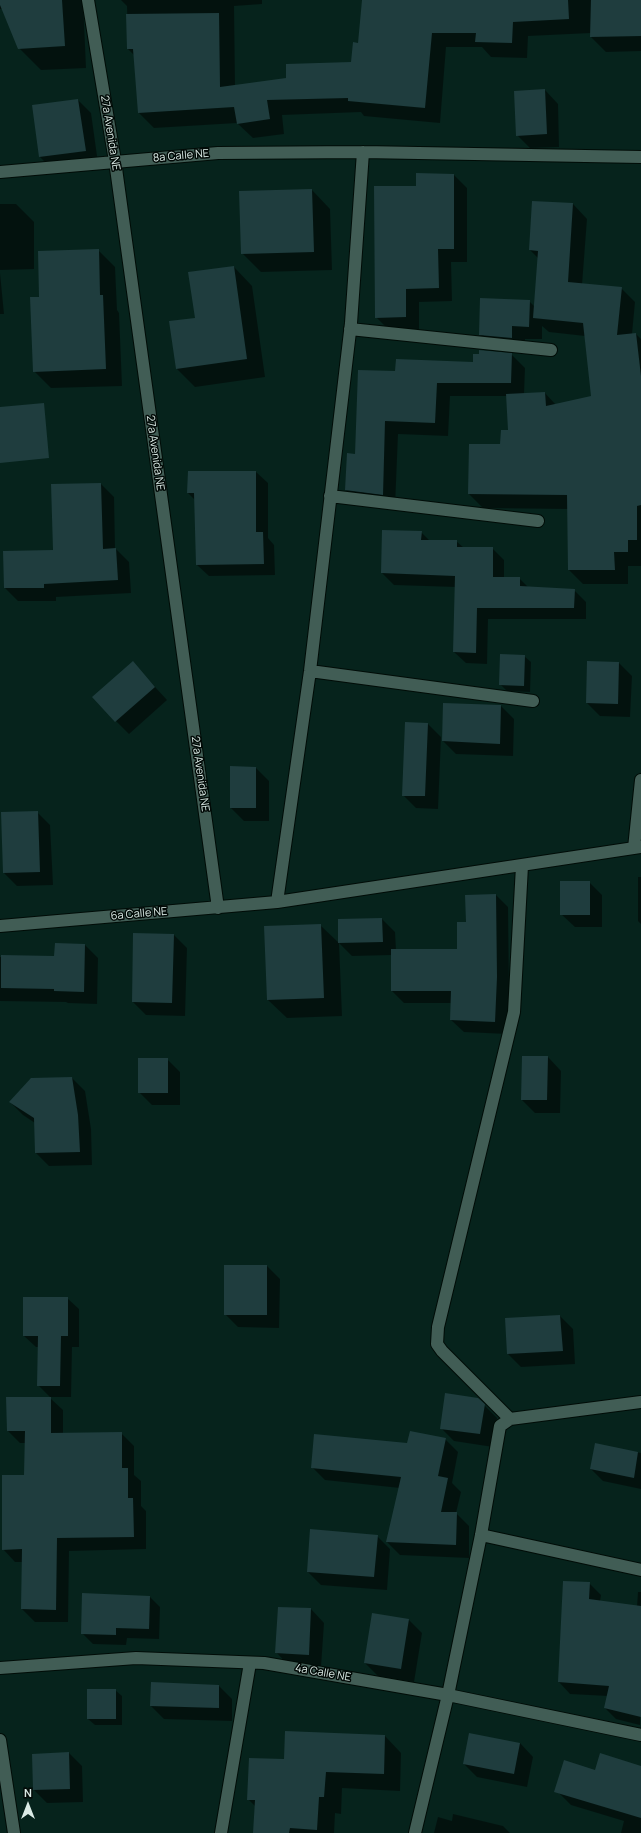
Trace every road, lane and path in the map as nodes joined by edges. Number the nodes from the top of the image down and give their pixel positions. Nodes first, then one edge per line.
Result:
1 (88, 0) edge
2 (363, 152) junction
3 (641, 158) edge
4 (115, 161) junction
5 (0, 172) edge
6 (350, 329) junction
7 (551, 350) dead end
8 (330, 496) junction
9 (538, 521) dead end
10 (310, 671) junction
11 (533, 701) dead end
12 (641, 780) edge
13 (638, 848) edge
14 (522, 866) junction
15 (277, 902) junction
16 (218, 908) junction
17 (0, 926) edge
18 (641, 1402) edge
19 (510, 1419) junction
20 (481, 1536) junction
21 (641, 1570) edge
22 (250, 1663) junction
23 (0, 1668) edge
24 (448, 1695) junction
25 (641, 1734) edge
26 (0, 1740) edge
27 (14, 1833) edge
28 (221, 1833) edge
29 (415, 1833) edge

1 - 4 street, 27a Avenida NE
2 - 3 street, 8a Calle NE
2 - 4 street, 8a Calle NE
2 - 6 street
4 - 5 street, 8a Calle NE
4 - 16 street, 27a Avenida NE
6 - 7 street
6 - 8 street
8 - 9 street
8 - 10 street
10 - 11 street
10 - 15 street
12 - 13 street
13 - 14 street, 6a Calle NE
14 - 15 street, 6a Calle NE
14 - 19 street
15 - 16 street, 6a Calle NE
16 - 17 street, 6a Calle NE
18 - 19 street
19 - 20 street
20 - 21 street
20 - 24 street
22 - 23 street, 4a Calle NE
22 - 24 street, 4a Calle NE
22 - 28 street
24 - 25 street, 4a Calle NE
24 - 29 street
26 - 27 street

